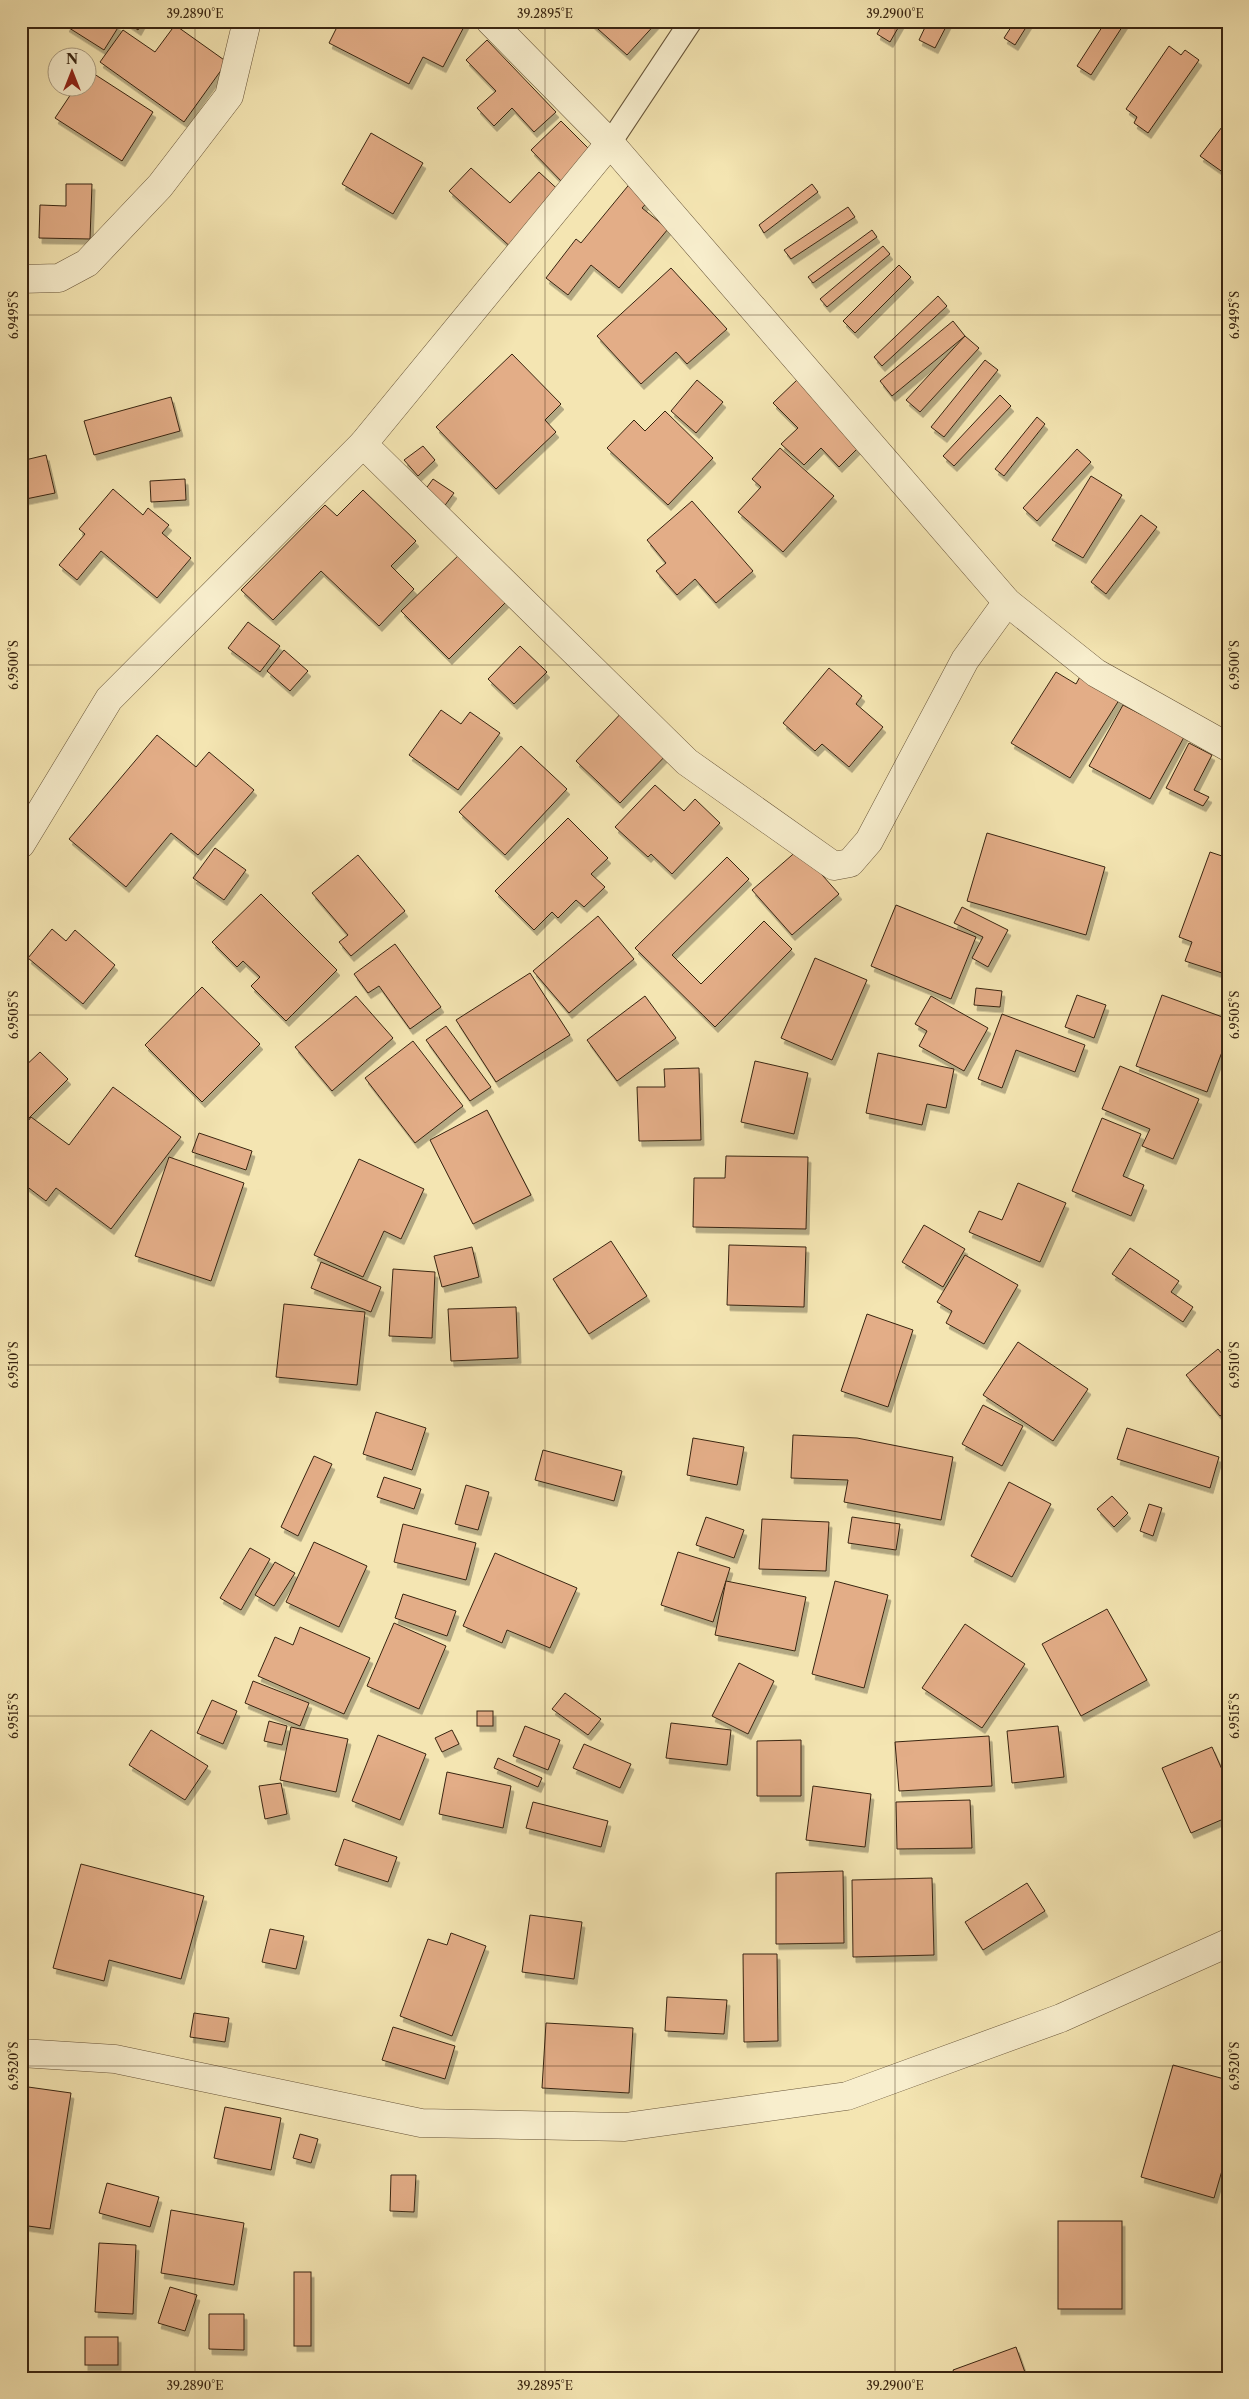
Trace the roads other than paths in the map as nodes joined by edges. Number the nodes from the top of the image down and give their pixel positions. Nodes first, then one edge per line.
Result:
1 (247, 21) edge
2 (490, 21) edge
3 (692, 21) edge
4 (610, 143) junction
5 (21, 279) edge
6 (362, 444) junction
7 (1006, 602) junction
8 (1228, 747) edge
9 (21, 844) edge
10 (1228, 1943) edge
11 (21, 2053) edge

1 - 5 street
2 - 4 street
3 - 4 lane
4 - 6 street
4 - 7 street
6 - 7 street
6 - 9 street
7 - 8 street
10 - 11 street

